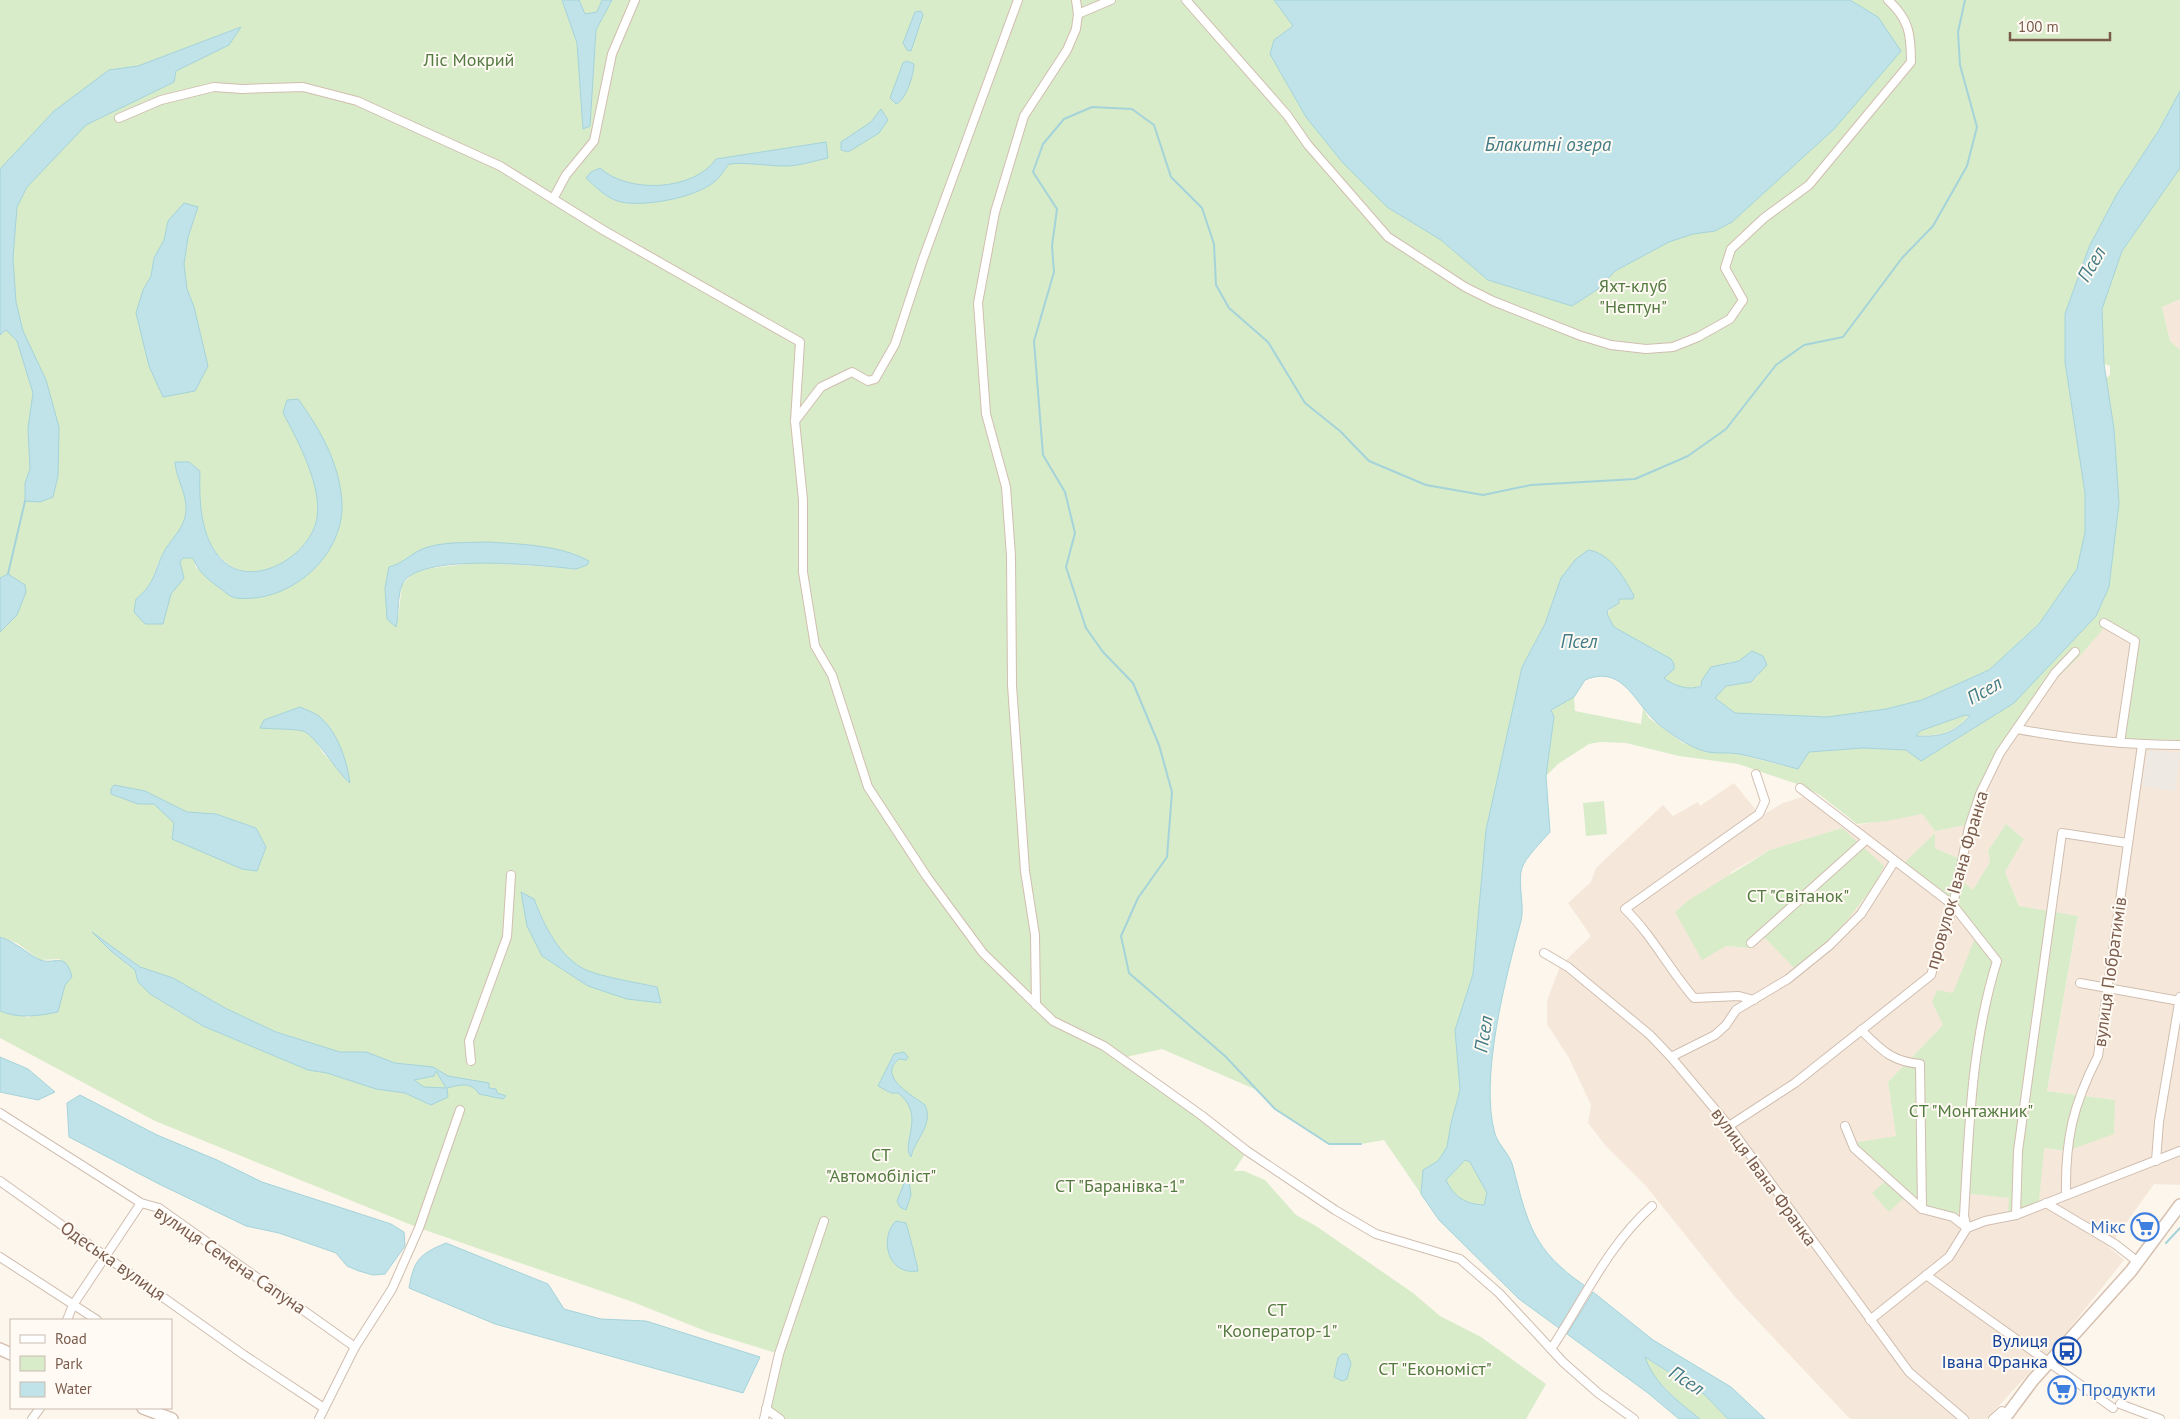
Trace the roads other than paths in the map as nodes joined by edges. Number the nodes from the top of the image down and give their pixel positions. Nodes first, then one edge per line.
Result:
1 (634, 0) edge
2 (1018, 0) edge
3 (1076, 0) edge
4 (1111, 0) edge
5 (1186, 0) edge
6 (1888, 0) edge
7 (1192, 3) edge
8 (1078, 14) junction
9 (119, 118) dead end
10 (553, 199) junction
11 (795, 421) junction
12 (2104, 623) dead end
13 (2075, 652) dead end
14 (2017, 729) junction
15 (2120, 743) junction
16 (2142, 745) junction
17 (2180, 745) edge
18 (1756, 774) dead end
19 (1800, 788) dead end
20 (1866, 840) junction
21 (2126, 843) junction
22 (1894, 862) junction
23 (511, 875) dead end
24 (1952, 905) junction
25 (1750, 943) dead end
26 (1544, 953) dead end
27 (2080, 983) dead end
28 (2110, 987) junction
29 (2180, 999) edge
30 (1754, 1000) junction
31 (1036, 1005) junction
32 (1862, 1030) junction
33 (1671, 1057) junction
34 (471, 1061) dead end
35 (460, 1110) dead end
36 (0, 1114) edge
37 (1729, 1126) junction
38 (1845, 1126) dead end
39 (2180, 1152) edge
40 (2156, 1160) junction
41 (0, 1181) edge
42 (2066, 1195) junction
43 (141, 1203) junction
44 (2046, 1203) junction
45 (2180, 1205) edge
46 (1652, 1206) dead end
47 (1922, 1209) junction
48 (2016, 1215) junction
49 (824, 1221) dead end
50 (1967, 1228) junction
51 (106, 1256) junction
52 (0, 1257) edge
53 (2138, 1262) junction
54 (1926, 1275) junction
55 (73, 1305) junction
56 (67, 1319) edge
57 (95, 1319) edge
58 (1870, 1320) junction
59 (355, 1348) junction
60 (1551, 1349) junction
61 (2049, 1362) junction
62 (324, 1408) junction
63 (146, 1409) edge
64 (766, 1409) junction
65 (2006, 1417) edge
66 (172, 1419) edge
67 (319, 1419) edge
68 (764, 1419) edge
69 (780, 1419) edge
70 (1634, 1419) edge
71 (1964, 1419) edge
72 (1993, 1419) edge
73 (2160, 1419) edge

1 - 10 street
2 - 11 street
3 - 8 street
4 - 8 street
5 - 7 street
6 - 7 street
8 - 31 street
9 - 10 street
10 - 11 street
11 - 31 street
12 - 15 street
13 - 14 street, провулок Івана Франка
14 - 15 street
14 - 24 street, провулок Івана Франка
15 - 16 street
16 - 17 street
16 - 21 street, вулиця Побратимів
18 - 30 street
19 - 20 street
20 - 22 street
20 - 25 street
21 - 28 street, вулиця Побратимів
21 - 48 street
22 - 24 street
22 - 30 street
23 - 34 street
24 - 32 street, провулок Івана Франка
24 - 50 street
26 - 33 street, вулиця Івана Франка
27 - 28 street
28 - 29 street
28 - 42 street, вулиця Побратимів
29 - 40 street
30 - 33 street
31 - 60 street
32 - 37 street, провулок Івана Франка
32 - 47 street
33 - 37 street, вулиця Івана Франка
35 - 59 street
36 - 43 street, вулиця Семена Сапуна
37 - 58 street, вулиця Івана Франка
38 - 47 street
39 - 40 street
40 - 42 street
41 - 51 street, Одеська вулиця
42 - 44 street
43 - 51 street
43 - 59 street, вулиця Семена Сапуна
44 - 48 street
44 - 53 street
45 - 53 main road
46 - 60 street
47 - 50 street
48 - 50 street
49 - 64 street
50 - 54 street
51 - 55 street
51 - 62 street, Одеська вулиця
52 - 55 street
53 - 61 main road
54 - 58 street
54 - 61 street
55 - 56 street
55 - 57 street
58 - 71 street, вулиця Івана Франка
59 - 62 street
60 - 70 street
61 - 65 main road
61 - 73 street
62 - 67 street
63 - 66 main road
64 - 68 street
64 - 69 street
65 - 72 street

